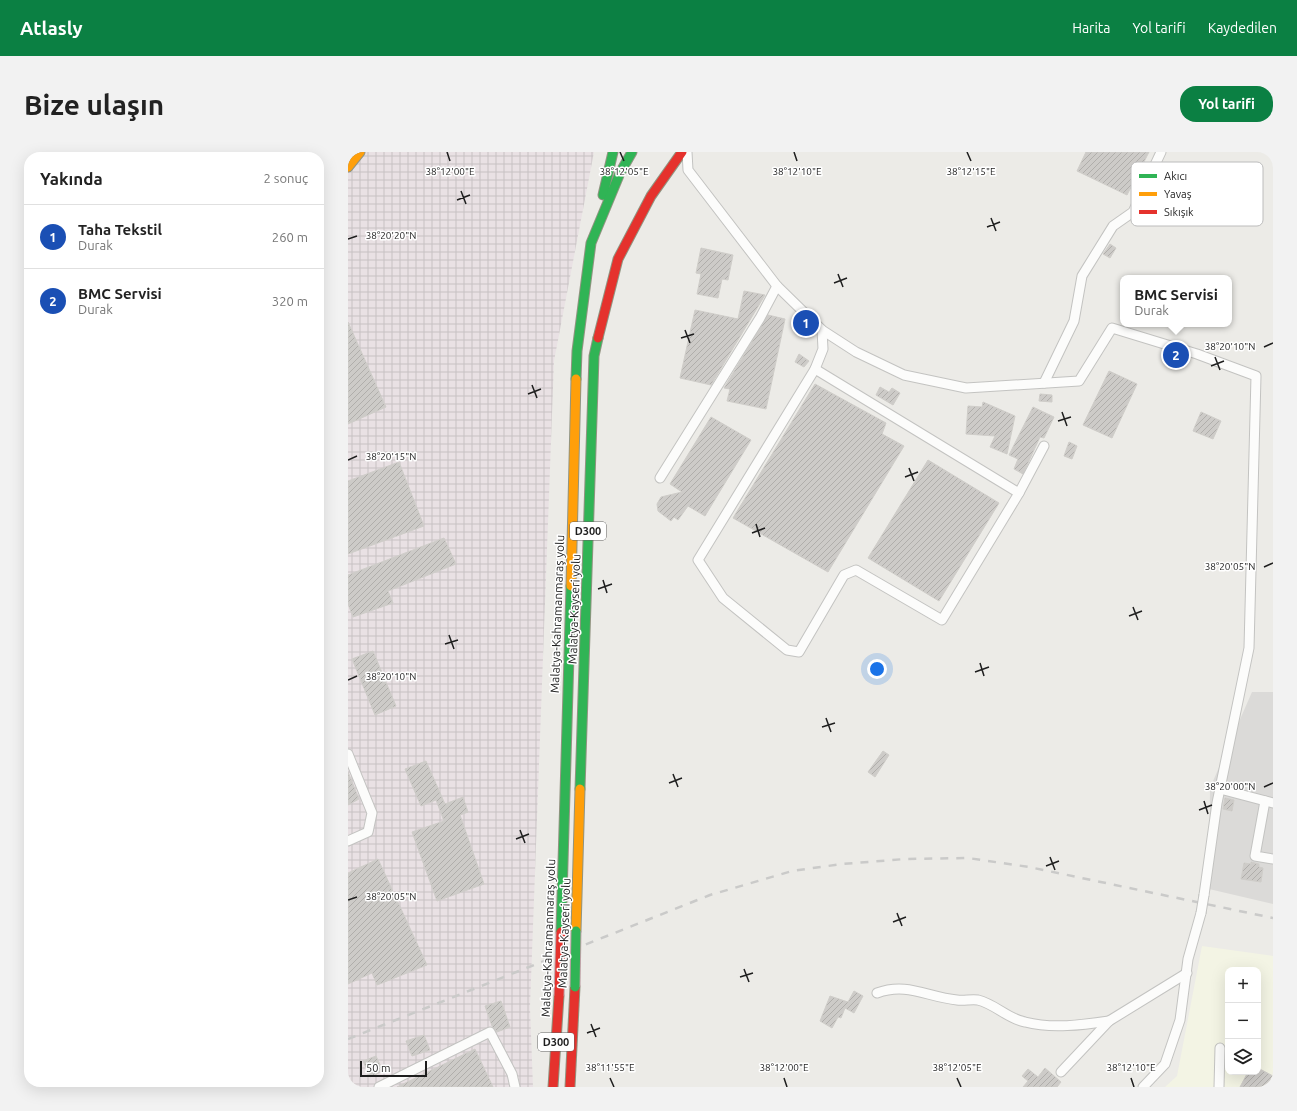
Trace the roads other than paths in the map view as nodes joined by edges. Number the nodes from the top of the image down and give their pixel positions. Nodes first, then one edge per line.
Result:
1 (360, 152) edge
2 (613, 152) edge
3 (632, 152) edge
4 (682, 152) edge
5 (687, 152) edge
6 (1161, 152) edge
7 (1156, 162) edge
8 (348, 167) edge
9 (1131, 213) edge
10 (591, 243) junction
11 (777, 286) junction
12 (822, 330) junction
13 (815, 369) junction
14 (1044, 383) junction
15 (1044, 446) dead end
16 (660, 478) dead end
17 (1019, 493) junction
18 (348, 754) edge
19 (1220, 789) junction
20 (1269, 802) edge
21 (348, 841) edge
22 (1273, 859) edge
23 (1187, 973) junction
24 (877, 993) dead end
25 (1110, 1021) junction
26 (1220, 1048) dead end
27 (1060, 1072) dead end
28 (379, 1087) edge
29 (515, 1087) edge
30 (554, 1087) edge
31 (570, 1087) edge
32 (1143, 1087) edge
33 (1219, 1087) edge

1 - 8 main road
2 - 10 main road
3 - 10 main road, Malatya-Kahramanmaraş yolu / D300
4 - 31 main road, Malatya-Kayseri yolu / D300, bridge
5 - 11 street
6 - 7 street
9 - 14 street
10 - 30 main road, Malatya-Kahramanmaraş yolu / D300, bridge
11 - 12 street
11 - 16 street
12 - 13 street
12 - 14 street
13 - 17 street
13 - 17 street
14 - 19 street
15 - 17 street
18 - 21 street
19 - 20 street
19 - 23 street, bridge
20 - 22 street
23 - 25 street
23 - 32 street
24 - 25 street
25 - 27 street
26 - 33 street
28 - 29 street

